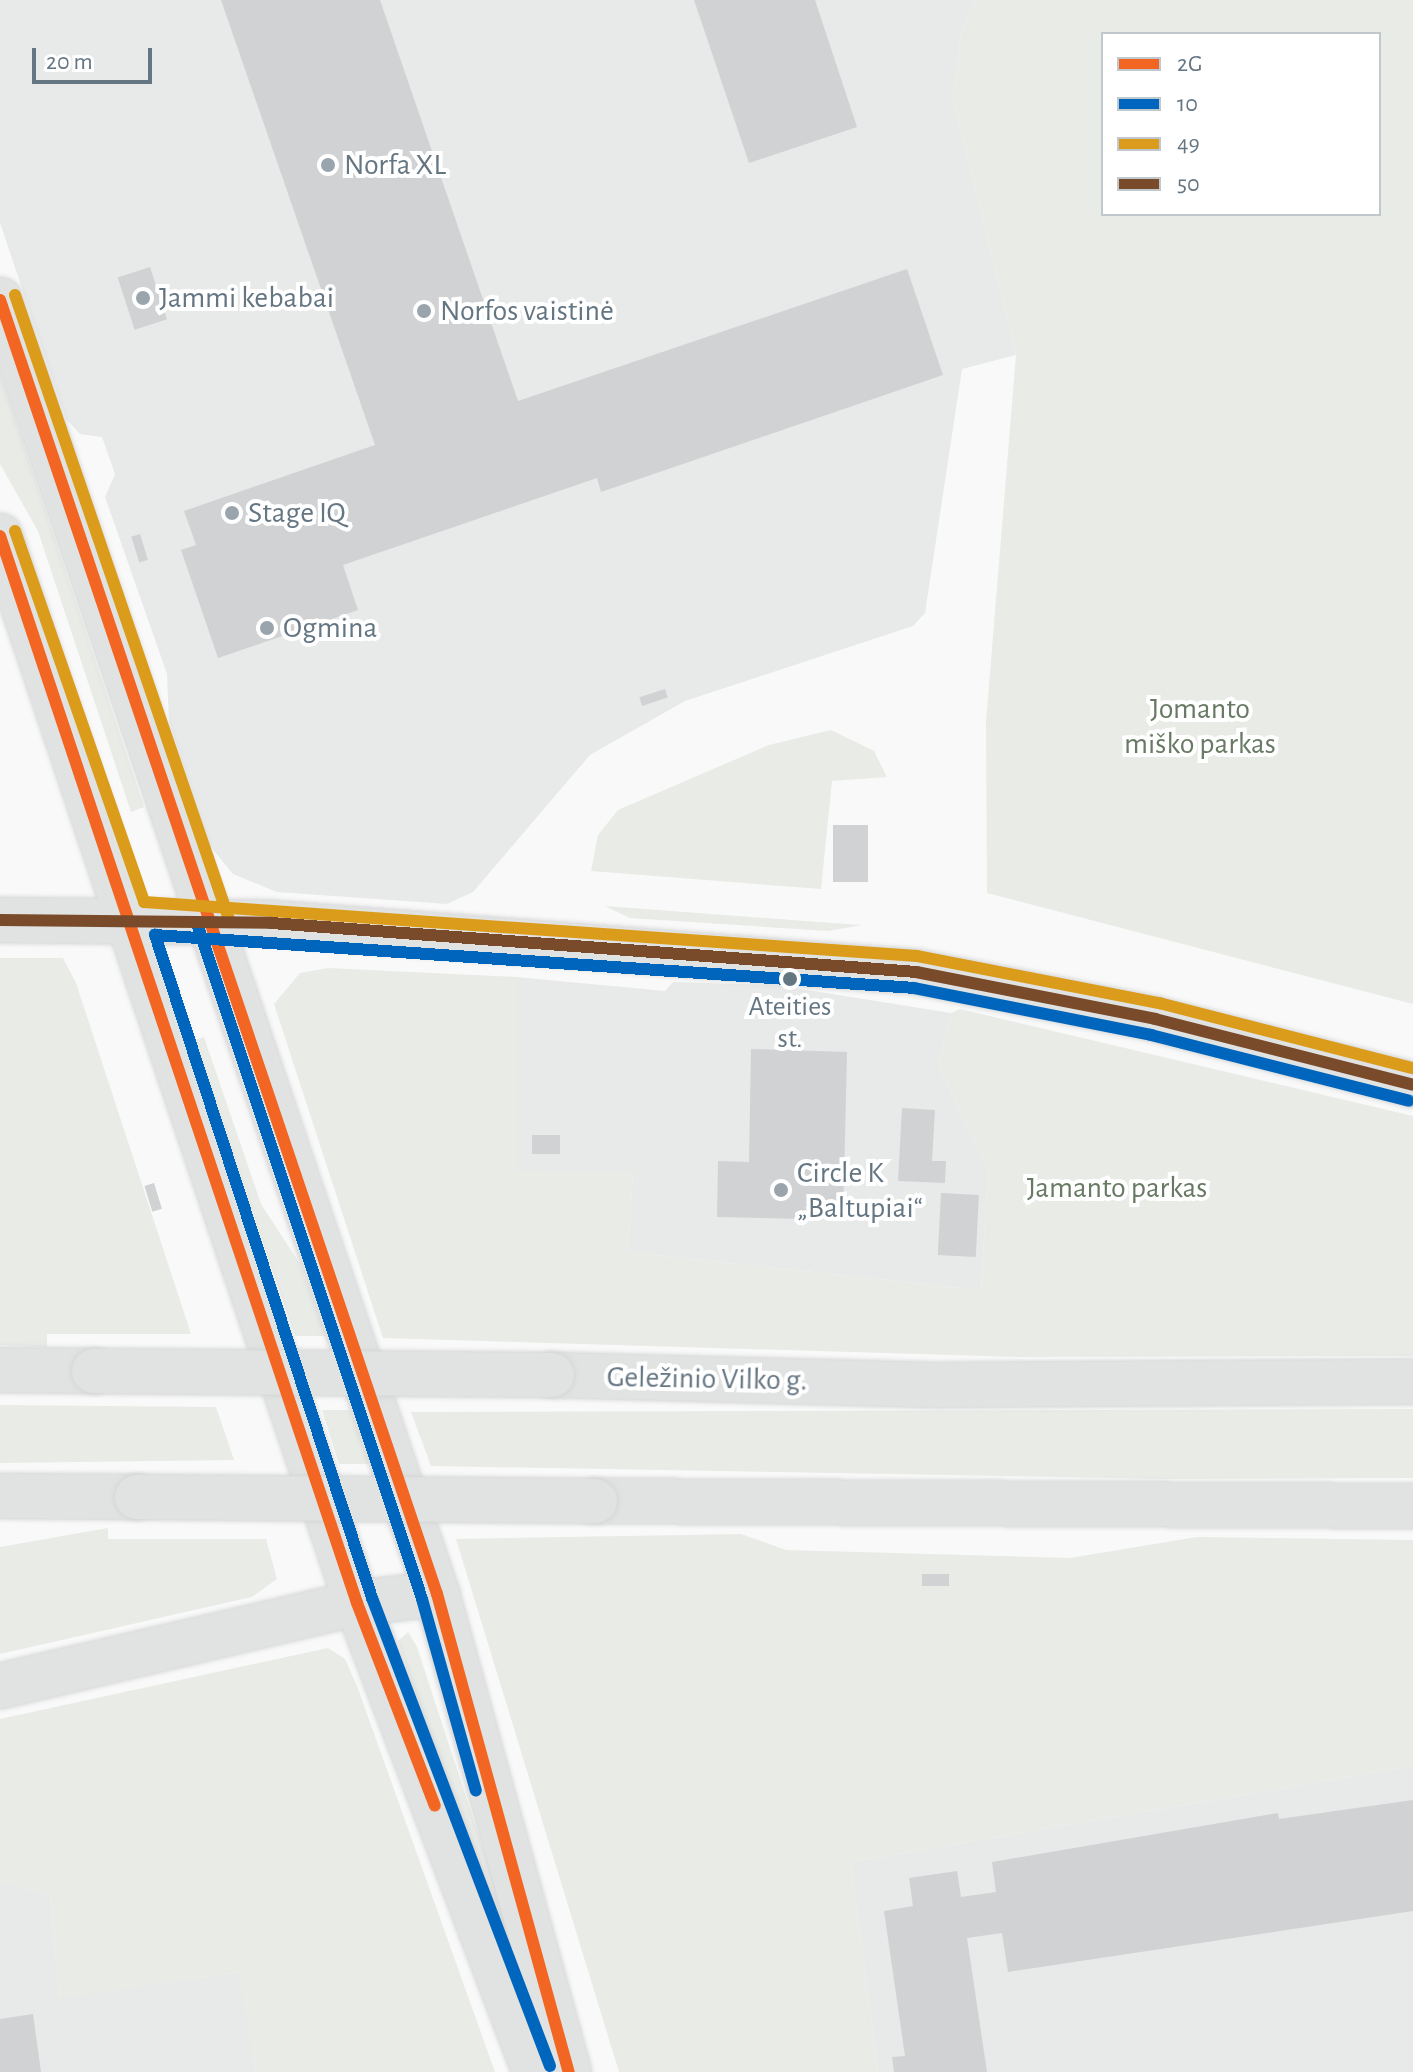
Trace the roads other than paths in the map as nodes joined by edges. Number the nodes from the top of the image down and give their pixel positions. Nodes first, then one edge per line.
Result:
1 (0, 300) edge
2 (0, 536) edge
3 (132, 917) junction
4 (0, 920) edge
5 (213, 921) junction
6 (1413, 1085) edge
7 (0, 1370) edge
8 (1413, 1382) edge
9 (0, 1496) edge
10 (1413, 1506) edge
11 (437, 1594) junction
12 (357, 1603) junction
13 (0, 1686) edge
14 (535, 2072) edge
15 (569, 2072) edge

1 - 5 main road
2 - 3 main road
3 - 4 main road
3 - 5 main road
3 - 12 main road
5 - 6 main road
5 - 11 main road
7 - 8 main road, Geležinio Vilko g., bridge
9 - 10 main road, bridge
11 - 12 main road
11 - 15 main road
12 - 13 main road
12 - 14 main road

